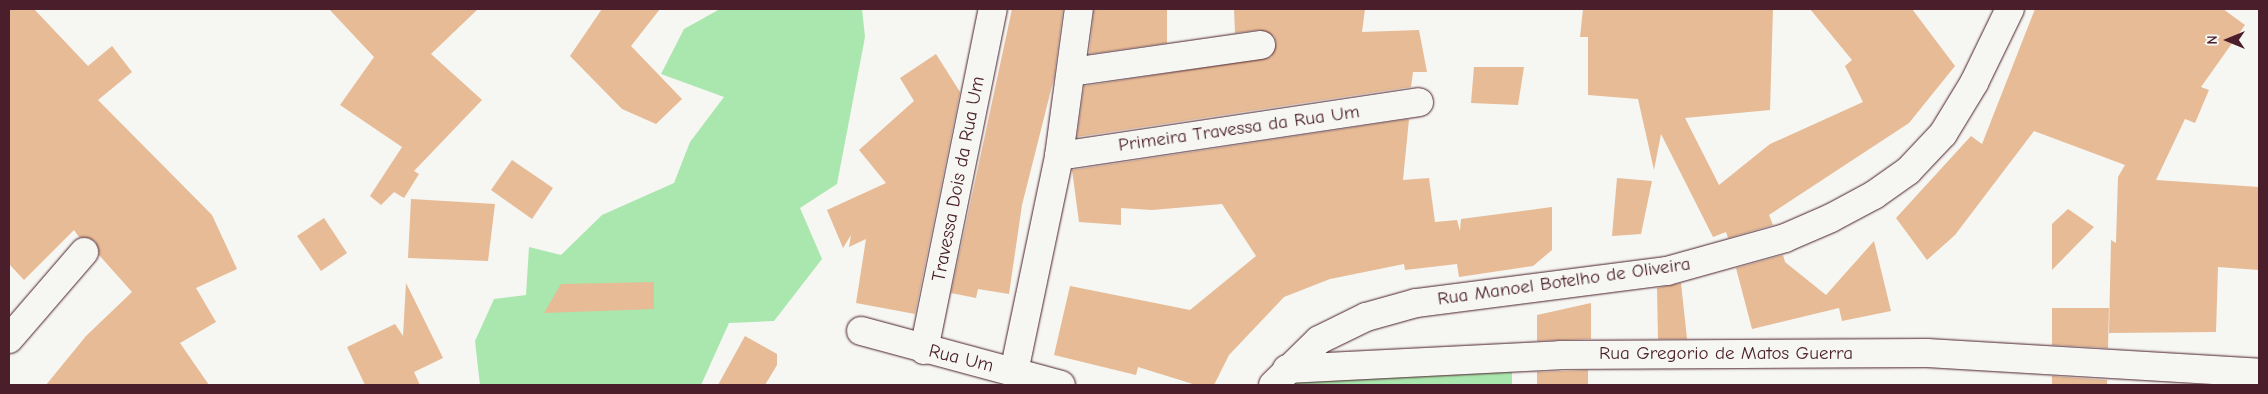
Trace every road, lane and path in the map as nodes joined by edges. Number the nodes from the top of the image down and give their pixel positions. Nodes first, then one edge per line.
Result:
1 (993, 9) edge
2 (1079, 9) edge
3 (2010, 9) edge
4 (1261, 45) dead end
5 (1070, 72) junction
6 (1419, 102) dead end
7 (1059, 156) junction
8 (84, 252) dead end
9 (861, 331) dead end
10 (9, 339) edge
11 (924, 350) junction
12 (1014, 372) junction
13 (2259, 372) edge
14 (1280, 377) edge
15 (2166, 377) edge
16 (1061, 385) edge

1 - 11 street, Travessa Dois da Rua Um
2 - 5 street
3 - 14 street, Rua Manoel Botelho de Oliveira
4 - 5 street
5 - 7 street
6 - 7 street, Primeira Travessa da Rua Um
7 - 12 street
8 - 10 street
9 - 11 street, Rua Um
11 - 12 street, Rua Um
12 - 16 street, Rua Um
13 - 15 street, Rua Gregorio de Matos Guerra
14 - 15 street, Rua Gregorio de Matos Guerra

